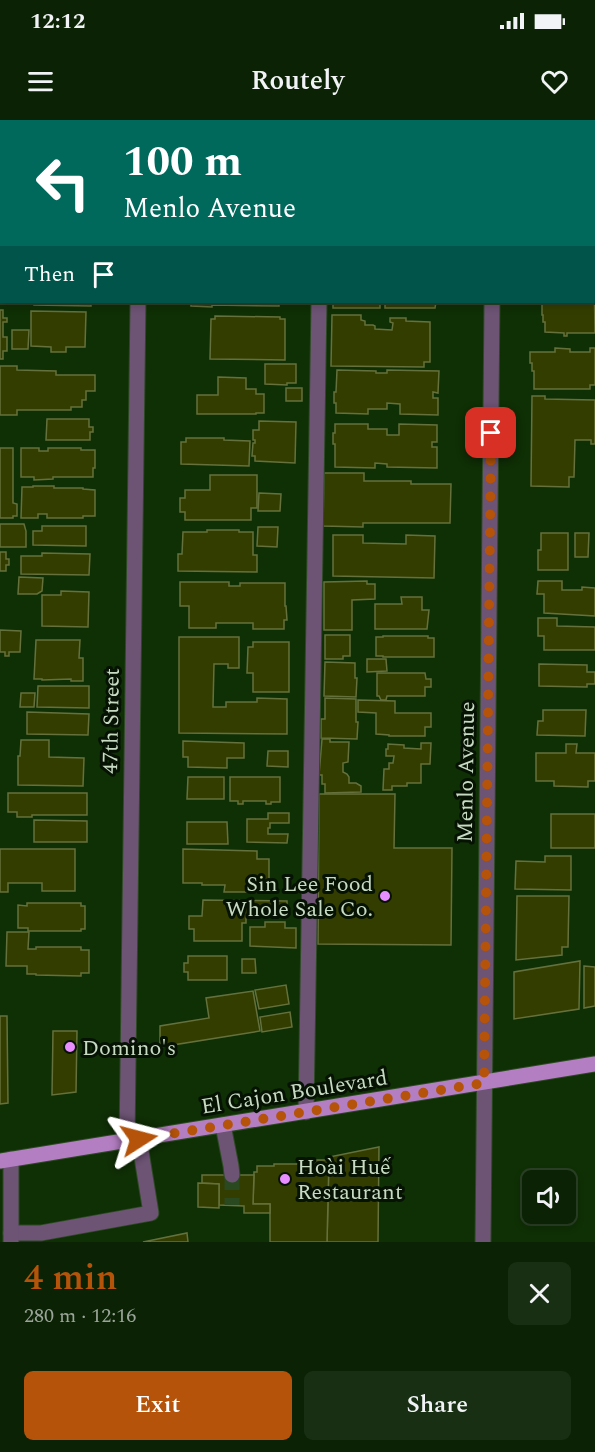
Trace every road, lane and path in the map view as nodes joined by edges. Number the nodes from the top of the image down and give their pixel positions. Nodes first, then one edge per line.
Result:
1 (138, 303) edge
2 (319, 303) edge
3 (492, 303) edge
4 (595, 1064) edge
5 (484, 1083) junction
6 (306, 1112) junction
7 (223, 1125) junction
8 (133, 1140) junction
9 (6, 1160) edge
10 (231, 1175) tunnel mouth
11 (11, 1238) edge
12 (483, 1242) edge

1 - 8 street, 47th Street
2 - 6 street
3 - 5 street, Menlo Avenue
4 - 5 main road, El Cajon Boulevard
5 - 6 main road, El Cajon Boulevard
5 - 12 street, Menlo Avenue
6 - 7 main road, El Cajon Boulevard
7 - 8 main road, El Cajon Boulevard
7 - 10 street
8 - 9 main road, El Cajon Boulevard
8 - 11 street, 47th Street
9 - 11 street

